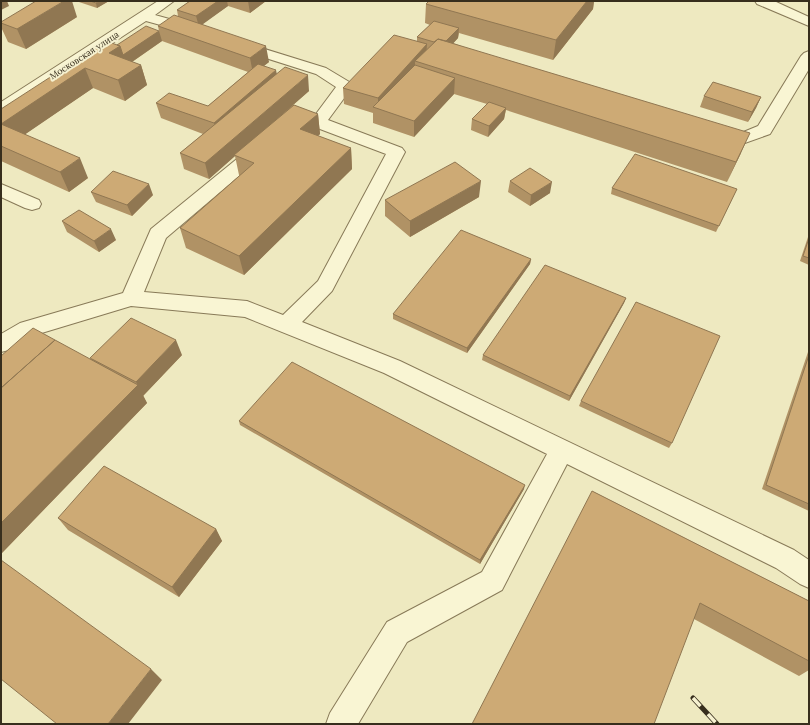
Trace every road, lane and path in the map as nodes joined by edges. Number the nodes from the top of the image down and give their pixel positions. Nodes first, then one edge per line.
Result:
1 (167, 1) edge
2 (762, 1) edge
3 (144, 16) junction
4 (809, 22) edge
5 (809, 56) edge
6 (1, 109) edge
7 (704, 127) edge
8 (273, 138) edge
9 (1, 190) edge
10 (32, 204) dead end
11 (131, 298) junction
12 (286, 325) junction
13 (1, 344) edge
14 (562, 450) junction
15 (809, 575) edge
16 (341, 724) edge

1 - 3 street, Московская улица
2 - 4 street
3 - 6 street, Московская улица
3 - 12 street
5 - 7 street
8 - 11 street
9 - 10 street
11 - 12 street
11 - 13 street
12 - 14 street
14 - 15 street
14 - 16 street

